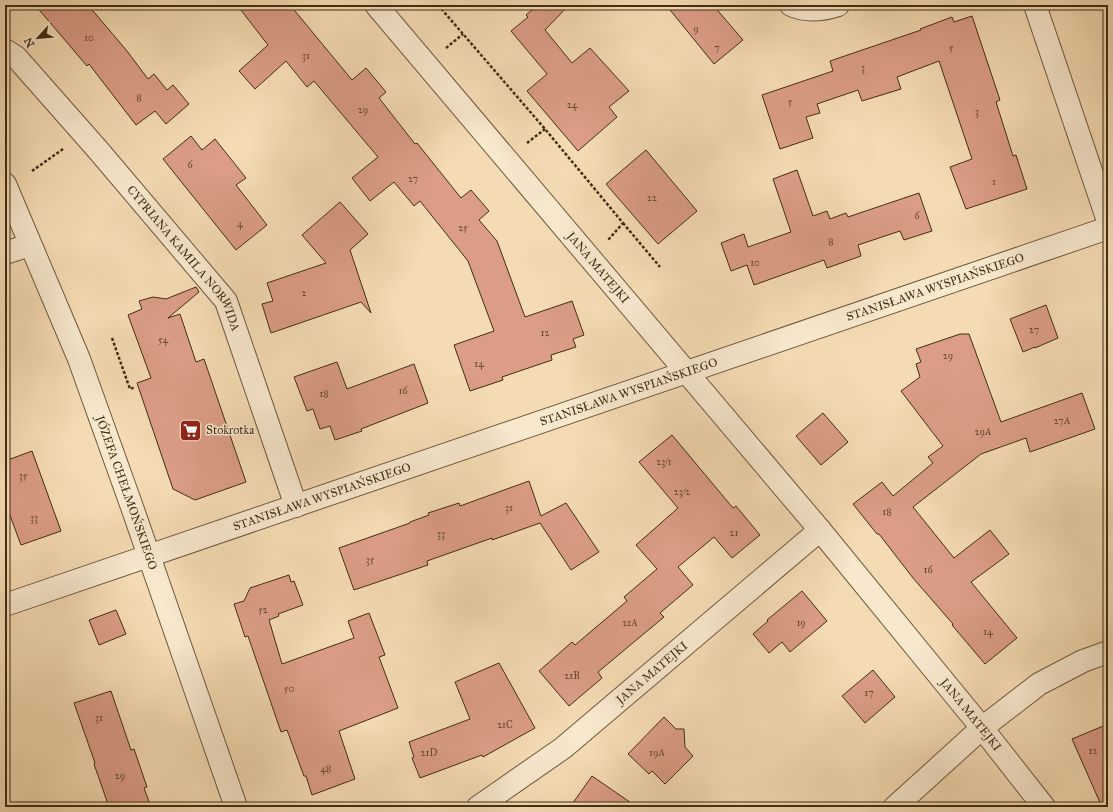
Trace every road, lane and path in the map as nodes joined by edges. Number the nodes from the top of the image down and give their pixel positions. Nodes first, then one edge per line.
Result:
1 (376, 5) edge
2 (438, 5) edge
3 (791, 5) edge
4 (838, 5) edge
5 (1035, 5) edge
6 (463, 34) junction
7 (445, 49) dead end
8 (5, 50) edge
9 (545, 129) junction
10 (526, 143) dead end
11 (63, 148) dead end
12 (32, 171) dead end
13 (5, 184) edge
14 (1108, 221) edge
15 (623, 223) junction
16 (1108, 228) edge
17 (608, 241) dead end
18 (30, 244) junction
19 (5, 254) edge
20 (660, 267) dead end
21 (112, 338) dead end
22 (686, 372) junction
23 (135, 387) dead end
24 (296, 506) junction
25 (820, 530) junction
26 (149, 557) junction
27 (5, 605) edge
28 (1108, 652) edge
29 (982, 728) junction
30 (236, 807) edge
31 (478, 807) edge
32 (895, 807) edge
33 (1044, 807) edge

1 - 22 street, JANA MATEJKI
2 - 6 path
3 - 4 street
5 - 14 street
6 - 7 path
6 - 9 path
8 - 24 street, CYPRIANA KAMILA NORWIDA
9 - 10 path
9 - 15 path
11 - 12 path
13 - 18 street, JÓZEFA CHEŁMOŃSKIEGO
15 - 17 path
15 - 20 path
16 - 22 street, STANISŁAWA WYSPIAŃSKIEGO
18 - 19 street
18 - 26 street, JÓZEFA CHEŁMOŃSKIEGO
21 - 23 path
22 - 24 street, STANISŁAWA WYSPIAŃSKIEGO
22 - 25 street, JANA MATEJKI
24 - 26 street, STANISŁAWA WYSPIAŃSKIEGO
25 - 29 street, JANA MATEJKI
25 - 31 street, JANA MATEJKI
26 - 27 street, STANISŁAWA WYSPIAŃSKIEGO
26 - 30 street, JÓZEFA CHEŁMOŃSKIEGO
28 - 29 street
29 - 32 street
29 - 33 street, JANA MATEJKI

